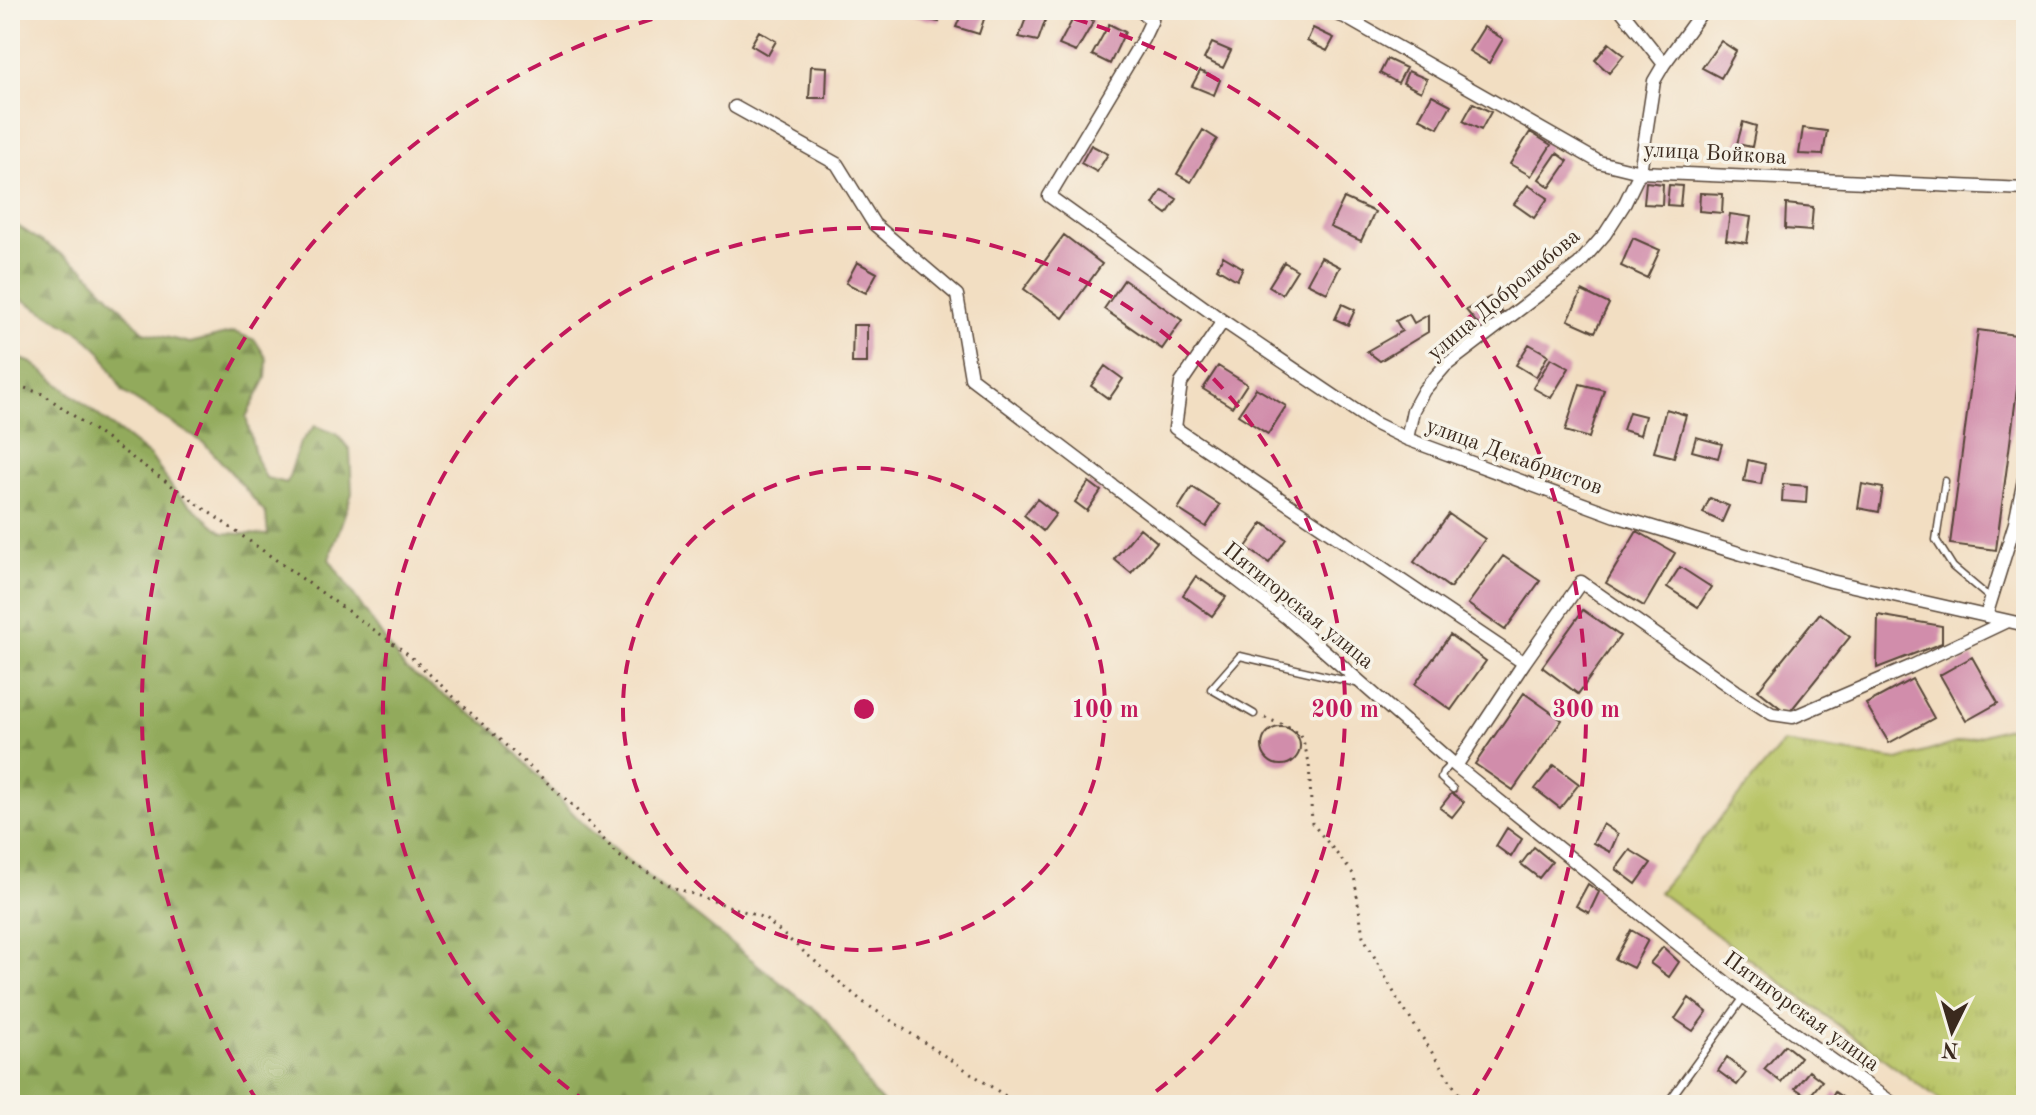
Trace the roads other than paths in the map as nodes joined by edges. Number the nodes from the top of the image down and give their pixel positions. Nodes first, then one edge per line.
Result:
1 (1139, 10) edge
2 (1325, 10) edge
3 (1621, 10) edge
4 (1703, 10) edge
5 (1156, 15) edge
6 (1664, 64) junction
7 (735, 107) dead end
8 (1640, 172) junction
9 (2026, 189) edge
10 (1223, 321) junction
11 (1407, 439) junction
12 (2026, 470) edge
13 (1945, 481) dead end
14 (2020, 525) edge
15 (1991, 599) junction
16 (1986, 616) junction
17 (2007, 621) junction
18 (2026, 625) edge
19 (1524, 663) junction
20 (1363, 685) junction
21 (1254, 714) road end
22 (1454, 764) junction
23 (1453, 789) dead end
24 (1744, 997) junction
25 (1666, 1105) edge
26 (1895, 1105) edge

1 - 5 street
2 - 8 street, улица Войкова
3 - 6 street
4 - 6 street, улица Добролюбова
5 - 10 street, улица Декабристов
6 - 8 street, улица Добролюбова
7 - 20 street, Пятигорская улица
8 - 9 street, улица Войкова
8 - 11 street, улица Добролюбова
10 - 11 street, улица Декабристов
10 - 19 street
11 - 16 street, улица Декабристов
12 - 14 street
13 - 15 lane
14 - 15 street
15 - 16 street
16 - 17 street, улица Декабристов
17 - 18 street, улица Декабристов
17 - 19 street
19 - 22 street
20 - 21 lane
20 - 22 street, Пятигорская улица
22 - 23 lane
22 - 24 street, Пятигорская улица
24 - 25 lane
24 - 26 street, Пятигорская улица

